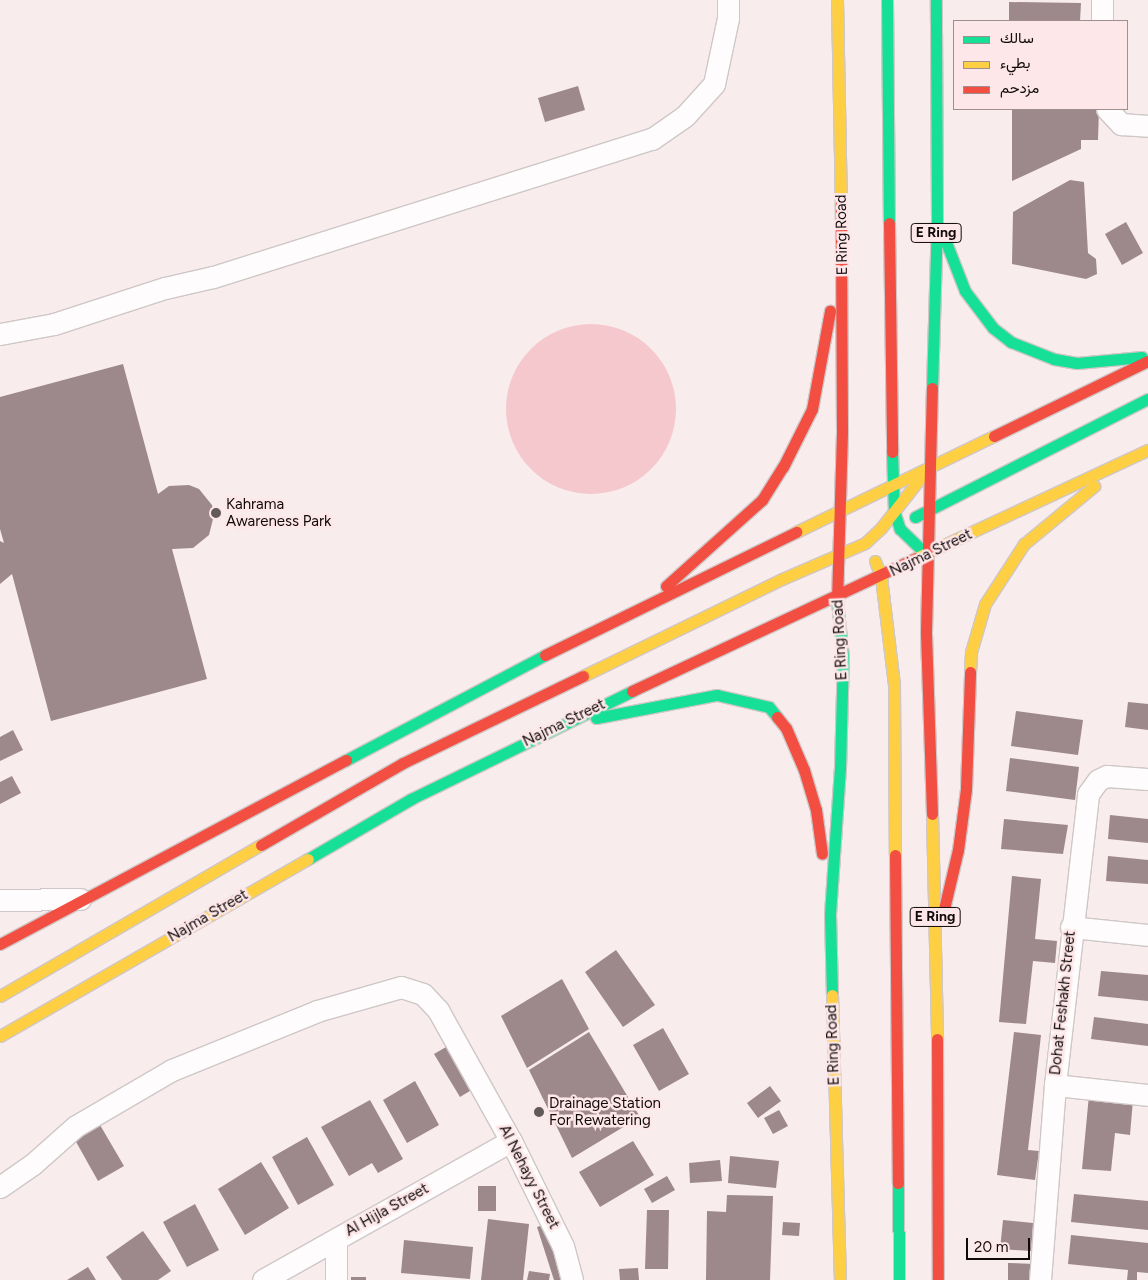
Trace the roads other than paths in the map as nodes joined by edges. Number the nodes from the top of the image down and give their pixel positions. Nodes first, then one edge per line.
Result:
1 (728, 0) edge
2 (837, 0) edge
3 (887, 0) edge
4 (936, 0) edge
5 (1102, 0) edge
6 (1102, 20) edge
7 (1108, 110) edge
8 (1148, 126) edge
9 (936, 218) junction
10 (842, 246) junction
11 (0, 334) edge
12 (1148, 356) edge
13 (1148, 361) edge
14 (1148, 399) edge
15 (1148, 450) edge
16 (930, 466) junction
17 (1117, 466) junction
18 (892, 485) junction
19 (928, 508) junction
20 (894, 511) junction
21 (839, 512) junction
22 (897, 532) junction
23 (865, 543) junction
24 (876, 552) junction
25 (839, 555) junction
26 (927, 555) junction
27 (882, 577) junction
28 (837, 597) junction
29 (639, 609) junction
30 (570, 720) junction
31 (1148, 778) edge
32 (80, 898) junction
33 (0, 900) edge
34 (830, 914) junction
35 (1071, 927) junction
36 (1148, 935) edge
37 (0, 944) edge
38 (936, 947) junction
39 (0, 996) edge
40 (0, 1036) edge
41 (1055, 1085) junction
42 (1148, 1094) edge
43 (511, 1141) junction
44 (0, 1187) edge
45 (336, 1239) junction
46 (263, 1280) edge
47 (336, 1280) edge
48 (572, 1280) edge
49 (840, 1280) edge
50 (899, 1280) edge
51 (938, 1280) edge
52 (1040, 1280) edge

1 - 11 street
2 - 10 main road, E Ring Road
3 - 18 main road
4 - 9 main road, E Ring
5 - 6 street
7 - 8 street
9 - 12 main road
9 - 16 main road, E Ring
10 - 21 main road, E Ring Road
10 - 29 main road
13 - 16 main road
14 - 19 main road
15 - 17 main road, Najma Street
16 - 18 main road
16 - 19 main road, E Ring
16 - 20 main road
17 - 26 main road, Najma Street
17 - 38 main road
18 - 20 main road
18 - 21 main road
19 - 22 main road
19 - 26 main road, E Ring
20 - 22 main road
20 - 23 main road
21 - 23 main road
21 - 25 main road, E Ring Road
21 - 29 main road
22 - 26 main road
23 - 24 main road
23 - 25 main road
24 - 27 main road
24 - 28 main road
25 - 28 main road, E Ring Road
25 - 39 main road
26 - 27 main road, Najma Street
26 - 38 main road, E Ring
27 - 28 main road, Najma Street
27 - 50 main road
28 - 30 main road, Najma Street
28 - 34 main road, E Ring Road
29 - 32 main road
30 - 34 main road
30 - 40 main road, Najma Street
31 - 35 street, Dohat Feshakh Street
32 - 33 street
32 - 37 main road
34 - 49 main road, E Ring Road
35 - 36 street
35 - 41 street, Dohat Feshakh Street
38 - 51 main road, E Ring
41 - 42 street
41 - 52 street, Dohat Feshakh Street
43 - 44 street, Al Nehayy Street
43 - 45 street, Al Hijla Street
43 - 48 street, Al Nehayy Street
45 - 46 street, Al Hijla Street
45 - 47 street

